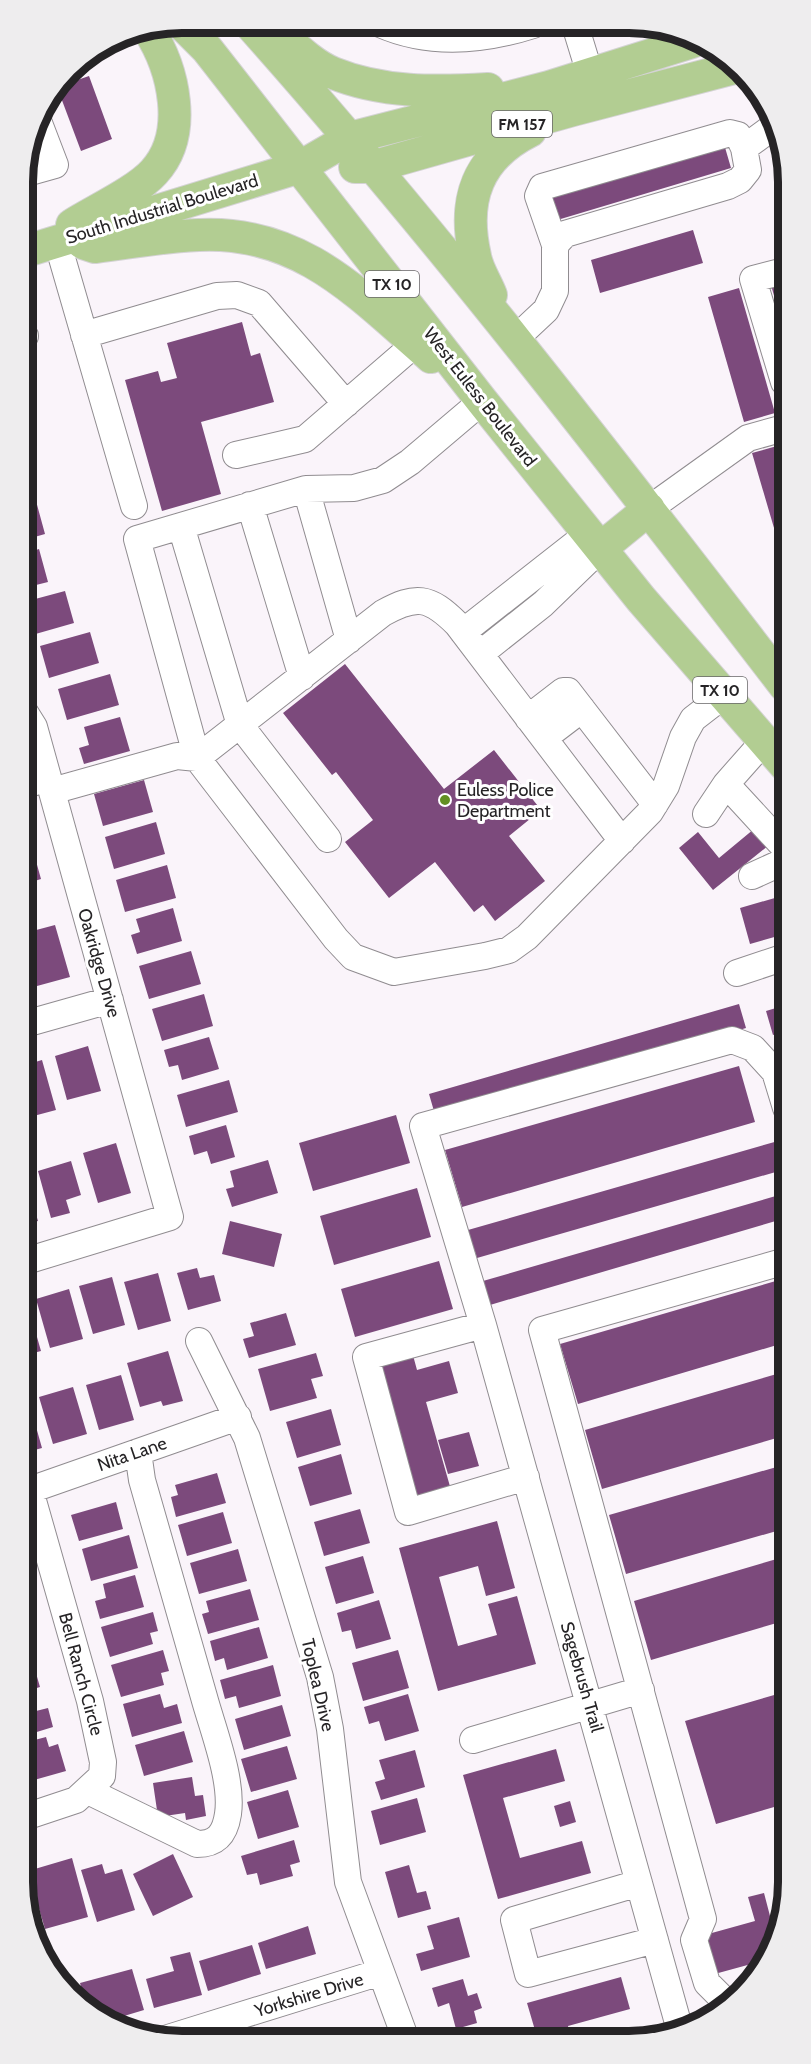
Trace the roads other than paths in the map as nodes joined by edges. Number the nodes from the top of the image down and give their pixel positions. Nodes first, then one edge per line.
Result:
1 (191, 33) edge
2 (258, 33) edge
3 (279, 33) edge
4 (417, 33) edge
5 (493, 33) edge
6 (577, 33) edge
7 (151, 36) edge
8 (685, 44) edge
9 (728, 71) edge
10 (590, 74) junction
11 (549, 87) junction
12 (573, 110) junction
13 (769, 130) edge
14 (42, 131) edge
15 (350, 138) junction
16 (744, 148) junction
17 (300, 167) junction
18 (372, 167) junction
19 (33, 171) edge
20 (45, 245) edge
21 (555, 245) junction
22 (778, 272) edge
23 (505, 329) junction
24 (84, 335) junction
25 (415, 344) junction
26 (778, 362) edge
27 (482, 401) junction
28 (346, 404) junction
29 (778, 430) edge
30 (236, 455) dead end
31 (306, 489) junction
32 (250, 505) junction
33 (134, 506) dead end
34 (649, 509) junction
35 (181, 526) junction
36 (595, 541) junction
37 (525, 583) junction
38 (506, 599) junction
39 (543, 604) junction
40 (523, 620) junction
41 (463, 632) junction
42 (349, 639) junction
43 (480, 654) junction
44 (302, 676) junction
45 (778, 677) edge
46 (724, 695) junction
47 (582, 709) junction
48 (528, 718) junction
49 (240, 725) junction
50 (33, 726) edge
51 (544, 738) junction
52 (775, 745) edge
53 (197, 758) junction
54 (726, 784) junction
55 (41, 785) edge
56 (655, 804) junction
57 (706, 814) dead end
58 (328, 839) dead end
59 (778, 840) edge
60 (622, 841) junction
61 (778, 864) edge
62 (752, 876) dead end
63 (778, 960) edge
64 (737, 973) dead end
65 (110, 1000) junction
66 (33, 1022) edge
67 (778, 1063) edge
68 (33, 1259) edge
69 (778, 1263) edge
70 (483, 1325) junction
71 (199, 1341) dead end
72 (238, 1416) junction
73 (138, 1452) junction
74 (526, 1478) junction
75 (33, 1489) edge
76 (33, 1508) edge
77 (641, 1690) junction
78 (590, 1706) junction
79 (473, 1740) dead end
80 (88, 1791) junction
81 (33, 1814) edge
82 (639, 1883) junction
83 (655, 1940) junction
84 (381, 1972) junction
85 (722, 1998) edge
86 (678, 2023) edge
87 (191, 2031) edge
88 (403, 2031) edge

1 - 17 main road, West Euless Boulevard / TX 10
2 - 15 main road, TX 10
3 - 11 main road
4 - 5 street
6 - 10 street
7 - 20 main road
8 - 10 main road, South Industrial Boulevard / FM 157
9 - 12 main road, South Industrial Boulevard / FM 157
10 - 11 main road, South Industrial Boulevard / FM 157
11 - 15 main road, South Industrial Boulevard / FM 157
12 - 18 main road, South Industrial Boulevard / FM 157
12 - 23 main road
13 - 16 street
14 - 19 street
15 - 17 main road, South Industrial Boulevard / FM 157
15 - 18 main road, TX 10
16 - 21 street
16 - 21 street
17 - 18 main road, South Industrial Boulevard / FM 157
17 - 20 main road, South Industrial Boulevard / FM 157
17 - 27 main road, West Euless Boulevard / TX 10
18 - 23 main road, TX 10
20 - 24 street
20 - 25 main road
21 - 23 street
22 - 26 street
23 - 34 main road, TX 10
24 - 28 street
24 - 33 street
25 - 27 main road
25 - 28 street
27 - 31 street
27 - 36 main road, West Euless Boulevard / TX 10
28 - 30 street
29 - 34 street
31 - 32 street
31 - 42 street
32 - 35 street
32 - 44 street
34 - 36 main road
34 - 45 main road, TX 10
35 - 49 street
35 - 53 street
36 - 37 street
36 - 39 street
36 - 46 main road, West Euless Boulevard / TX 10
37 - 38 street
37 - 39 street
38 - 40 street
38 - 41 street
39 - 40 street
40 - 43 street
41 - 42 street
41 - 43 street
42 - 44 street
43 - 48 street
44 - 49 street
46 - 52 main road, West Euless Boulevard / TX 10
46 - 56 street
47 - 48 street
47 - 51 street
47 - 56 street
48 - 51 street
49 - 53 street
49 - 58 street
50 - 55 street, Oakridge Drive
51 - 60 street
52 - 54 street
53 - 55 street
53 - 60 street
54 - 57 street
54 - 59 street
55 - 65 street, Oakridge Drive
56 - 60 street
61 - 62 street
63 - 64 street
65 - 66 street
65 - 68 street, Oakridge Drive
67 - 70 street, Sagebrush Trail
69 - 77 street
70 - 74 street, Sagebrush Trail
70 - 74 street
71 - 72 street, Toplea Drive
72 - 73 street, Nita Lane
72 - 84 street, Toplea Drive
73 - 75 street, Nita Lane
73 - 80 street
74 - 78 street, Sagebrush Trail
76 - 80 street, Bell Ranch Circle
77 - 78 street
77 - 85 street
78 - 79 street
78 - 82 street, Sagebrush Trail
80 - 81 street
82 - 83 street, Sagebrush Trail
82 - 83 street
83 - 86 street, Sagebrush Trail
84 - 87 street, Yorkshire Drive
84 - 88 street, Toplea Drive

